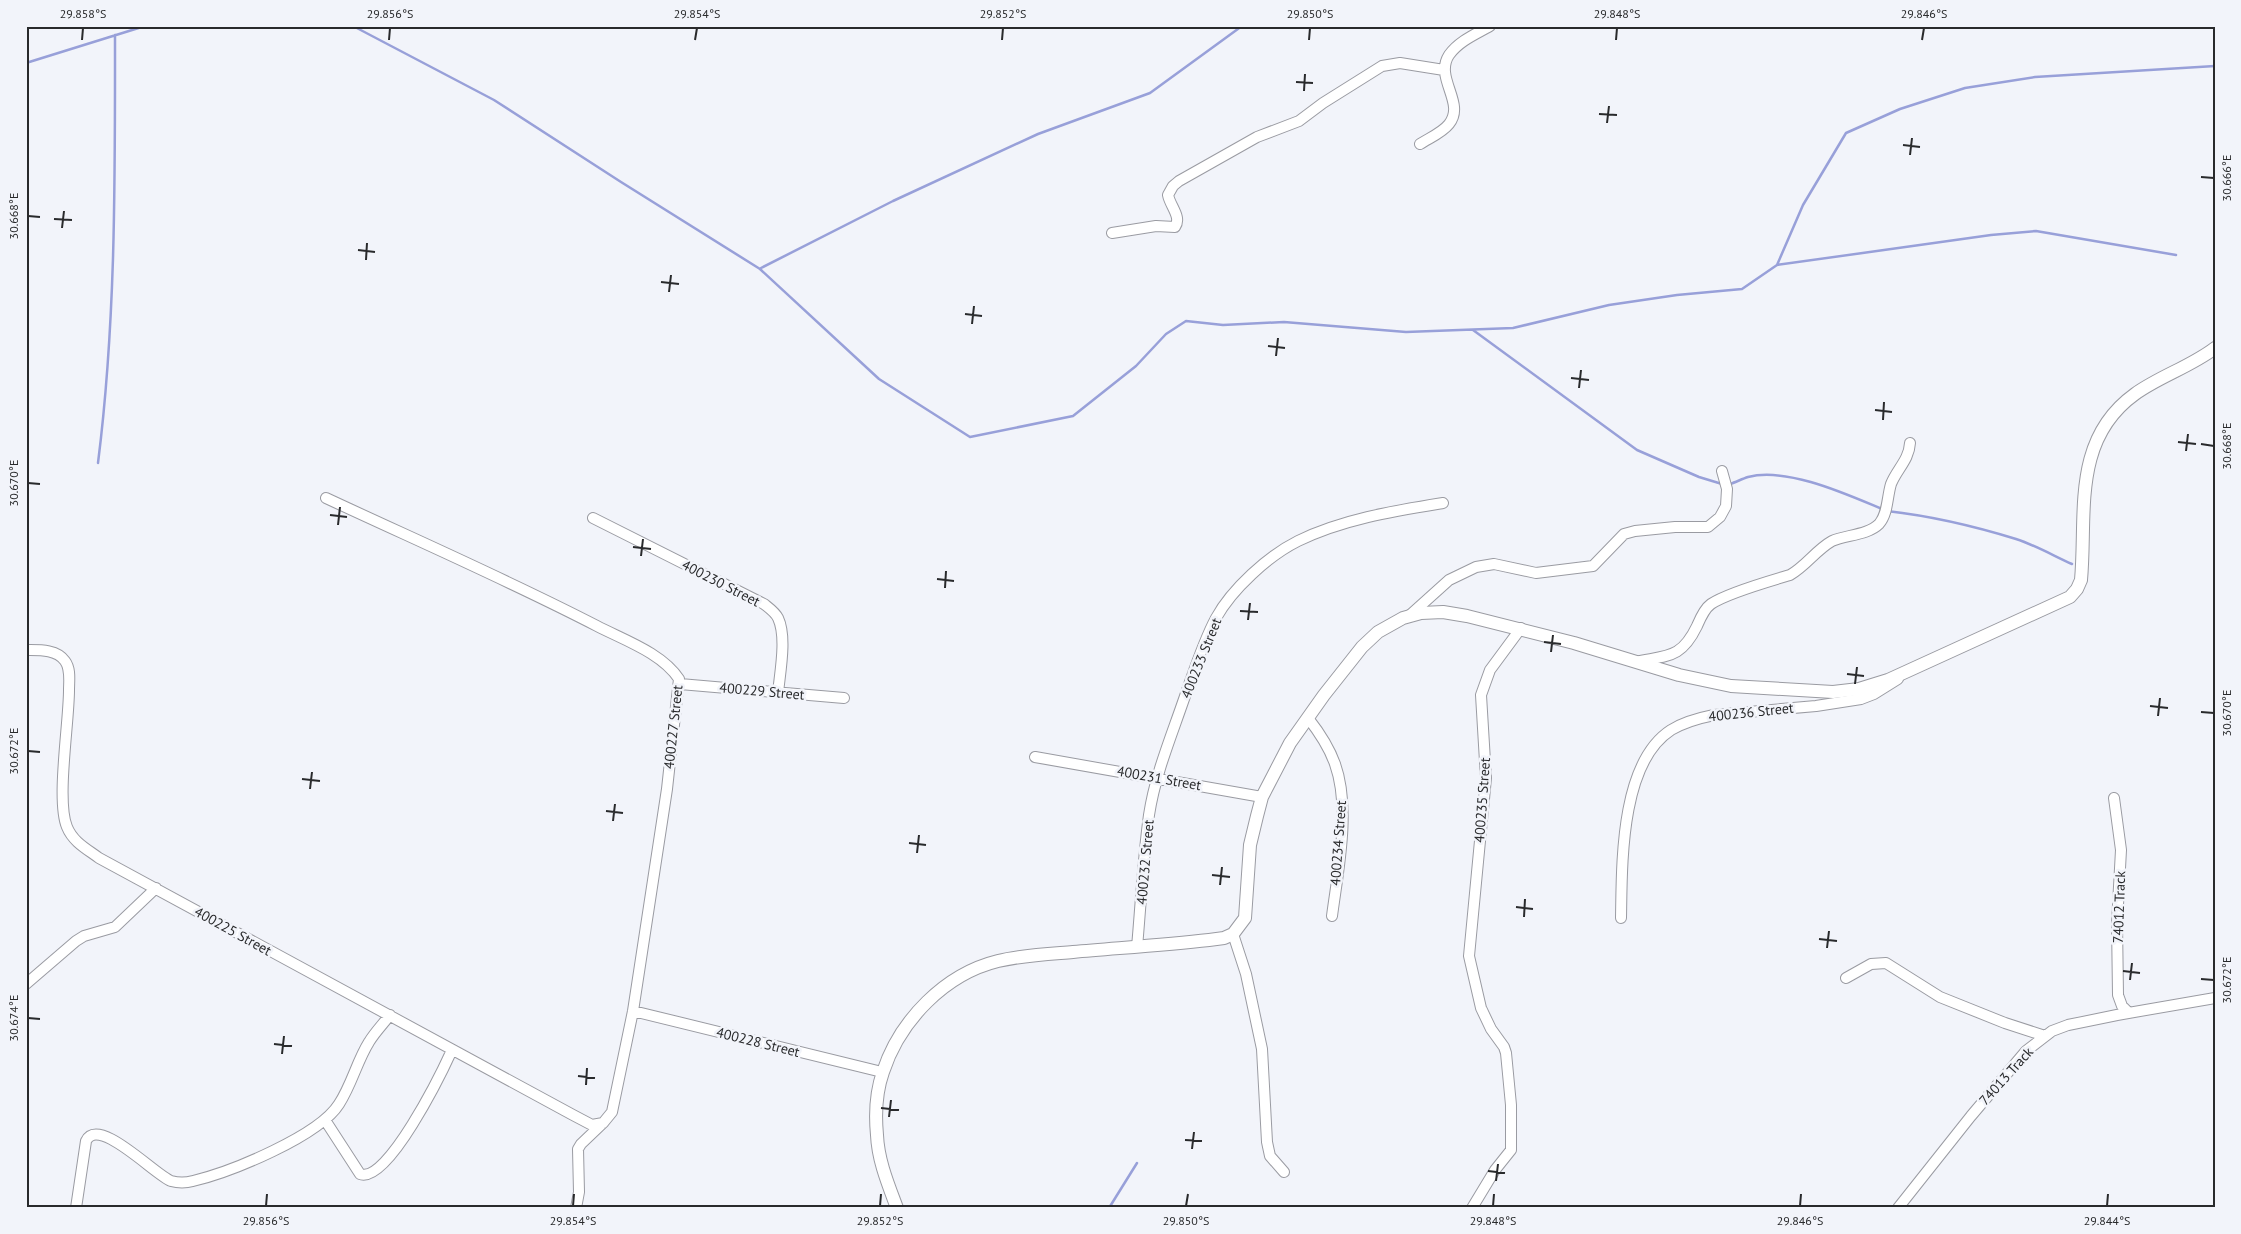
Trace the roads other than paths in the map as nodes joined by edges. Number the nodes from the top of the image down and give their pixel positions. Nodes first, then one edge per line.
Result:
1 (1490, 26) edge
2 (1444, 70) junction
3 (1420, 144) dead end
4 (1112, 232) dead end
5 (2215, 348) edge
6 (1910, 443) dead end
7 (1722, 471) dead end
8 (326, 498) dead end
9 (1444, 502) dead end
10 (593, 518) dead end
11 (1408, 617) junction
12 (1522, 628) junction
13 (26, 650) edge
14 (1634, 662) junction
15 (1906, 672) junction
16 (680, 684) junction
17 (778, 693) junction
18 (844, 698) dead end
19 (1308, 718) junction
20 (1034, 756) dead end
21 (1156, 777) junction
22 (1262, 797) junction
23 (2114, 798) dead end
24 (156, 888) junction
25 (1332, 916) dead end
26 (1622, 918) dead end
27 (1233, 934) junction
28 (1137, 947) junction
29 (1846, 978) dead end
30 (26, 984) edge
31 (2215, 998) edge
32 (633, 1011) junction
33 (2129, 1013) junction
34 (390, 1015) junction
35 (2045, 1036) junction
36 (452, 1050) junction
37 (882, 1072) junction
38 (326, 1120) junction
39 (603, 1123) junction
40 (1284, 1172) dead end
41 (76, 1208) edge
42 (576, 1208) edge
43 (897, 1208) edge
44 (1472, 1208) edge
45 (1898, 1208) edge

1 - 2 street
2 - 3 street
2 - 4 street
5 - 15 street
6 - 14 street
7 - 11 street
8 - 16 street, 400227 Street
9 - 21 street, 400233 Street
10 - 17 street, 400230 Street
11 - 12 street
11 - 19 street
12 - 14 street
12 - 44 street, 400235 Street
13 - 24 street, 400225 Street
14 - 15 street
15 - 26 street, 400236 Street
16 - 17 street, 400229 Street
16 - 32 street, 400227 Street
17 - 18 street, 400229 Street
19 - 22 street
19 - 25 street, 400234 Street
20 - 21 street, 400231 Street
21 - 22 street, 400231 Street
21 - 28 street, 400232 Street
22 - 27 street
23 - 33 street, 74012 Track
24 - 30 street
24 - 34 street, 400225 Street
27 - 28 street
27 - 40 street
28 - 37 street
29 - 35 street
31 - 33 street, 74013 Track
32 - 37 street, 400228 Street
32 - 39 street, 400227 Street
33 - 35 street, 74013 Track
34 - 36 street, 400225 Street
34 - 38 street
35 - 45 street, 74013 Track
36 - 38 street
36 - 39 street, 400225 Street
37 - 43 street
38 - 41 street
39 - 42 street, 400227 Street

